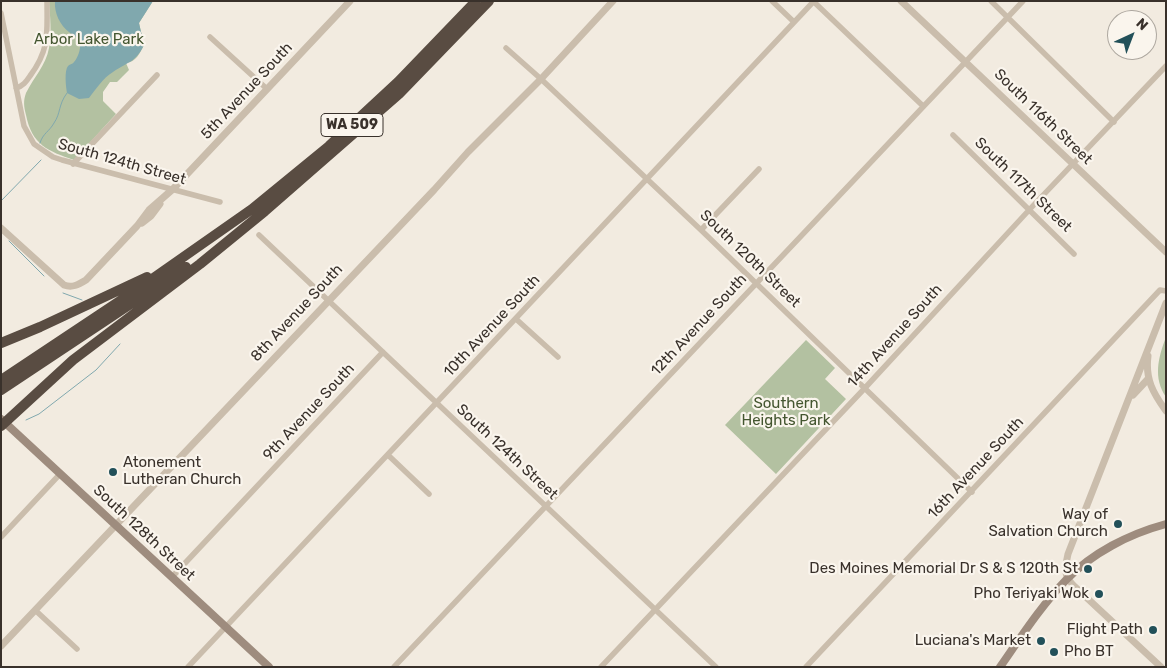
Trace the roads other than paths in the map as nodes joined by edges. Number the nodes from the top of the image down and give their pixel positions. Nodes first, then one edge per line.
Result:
1 (47, 1) edge
2 (350, 1) edge
3 (476, 1) edge
4 (489, 1) edge
5 (613, 1) edge
6 (772, 1) edge
7 (901, 1) edge
8 (990, 1) edge
9 (1022, 1) edge
10 (814, 2) edge
11 (1, 14) edge
12 (1007, 18) junction
13 (794, 22) junction
14 (210, 37) dead end
15 (506, 48) dead end
16 (965, 62) junction
17 (1166, 66) edge
18 (157, 75) dead end
19 (541, 78) junction
20 (16, 88) junction
21 (267, 89) junction
22 (923, 106) junction
23 (1114, 122) junction
24 (953, 135) dead end
25 (73, 164) junction
26 (1073, 165) junction
27 (759, 169) dead end
28 (646, 179) junction
29 (173, 189) junction
30 (220, 202) dead end
31 (1030, 209) junction
32 (1, 228) edge
33 (243, 229) junction
34 (701, 230) junction
35 (216, 234) junction
36 (259, 235) dead end
37 (1166, 252) edge
38 (1074, 254) dead end
39 (755, 284) junction
40 (1166, 291) edge
41 (328, 301) junction
42 (1166, 303) edge
43 (516, 319) junction
44 (1154, 334) junction
45 (1, 343) edge
46 (383, 352) junction
47 (558, 357) dead end
48 (1148, 379) junction
49 (1, 380) edge
50 (864, 389) junction
51 (1, 390) edge
52 (1129, 399) junction
53 (436, 404) junction
54 (1166, 411) edge
55 (3, 423) edge
56 (388, 454) junction
57 (60, 474) junction
58 (972, 492) junction
59 (429, 494) dead end
60 (546, 506) junction
61 (1166, 524) edge
62 (115, 526) junction
63 (1, 537) edge
64 (172, 577) junction
65 (1067, 579) junction
66 (35, 610) junction
67 (655, 610) junction
68 (225, 627) junction
69 (1, 646) edge
70 (76, 649) dead end
71 (188, 667) edge
72 (269, 667) edge
73 (394, 667) edge
74 (601, 667) edge
75 (716, 667) edge
76 (806, 667) edge
77 (1000, 667) edge
78 (1161, 667) edge

1 - 20 street
2 - 21 street, 5th Avenue South
3 - 35 highway, WA 509
4 - 33 highway, WA 509
5 - 19 street, 8th Avenue South
6 - 13 street
7 - 16 street, South 116th Street
8 - 12 street
9 - 12 street, 12th Avenue South
10 - 13 street, 10th Avenue South
10 - 22 street
11 - 20 street, South 124th Street
12 - 16 street, 12th Avenue South
12 - 23 street
13 - 28 street, 10th Avenue South
14 - 21 street
15 - 19 street, South 120th Street
16 - 22 street, 12th Avenue South
16 - 26 street, South 116th Street
17 - 23 street, 14th Avenue South
18 - 25 street
19 - 28 street, South 120th Street
19 - 41 street, 8th Avenue South
20 - 25 street, South 124th Street
21 - 29 street, 5th Avenue South
22 - 39 street, 12th Avenue South
23 - 26 street, 14th Avenue South
24 - 31 street, South 117th Street
25 - 29 street, South 124th Street
26 - 31 street, 14th Avenue South
26 - 37 street, South 116th Street
27 - 34 street
28 - 34 street, South 120th Street
28 - 43 street, 10th Avenue South
29 - 30 street, South 124th Street
29 - 32 street, 5th Avenue South
31 - 38 street, South 117th Street
31 - 50 street, 14th Avenue South
33 - 51 highway, WA 509
33 - 55 highway
34 - 39 street, South 120th Street
35 - 45 highway
35 - 49 highway, WA 509
36 - 41 street, South 124th Street
39 - 50 street, South 120th Street
39 - 60 street, 12th Avenue South
40 - 58 street, 16th Avenue South
41 - 46 street, South 124th Street
41 - 62 street, 8th Avenue South
42 - 44 street
43 - 47 street
43 - 53 street, 10th Avenue South
44 - 48 street
44 - 52 street
46 - 53 street, South 124th Street
46 - 64 street, 9th Avenue South
48 - 52 street
48 - 54 street
50 - 58 street, South 120th Street
50 - 67 street, 14th Avenue South
52 - 65 street
53 - 56 street, 10th Avenue South
53 - 60 street, South 124th Street
55 - 57 main road, South 128th Street
56 - 59 street
56 - 68 street, 10th Avenue South
57 - 62 main road, South 128th Street
57 - 63 street
58 - 76 street, 16th Avenue South
60 - 67 street, South 124th Street
60 - 73 street, 12th Avenue South
61 - 65 main road
62 - 64 main road, South 128th Street
62 - 66 street, 8th Avenue South
64 - 68 main road, South 128th Street
65 - 77 main road
65 - 78 street
66 - 69 street, 8th Avenue South
66 - 70 street
67 - 74 street, 14th Avenue South
67 - 75 street, South 124th Street
68 - 71 street, 10th Avenue South
68 - 72 main road, South 128th Street

